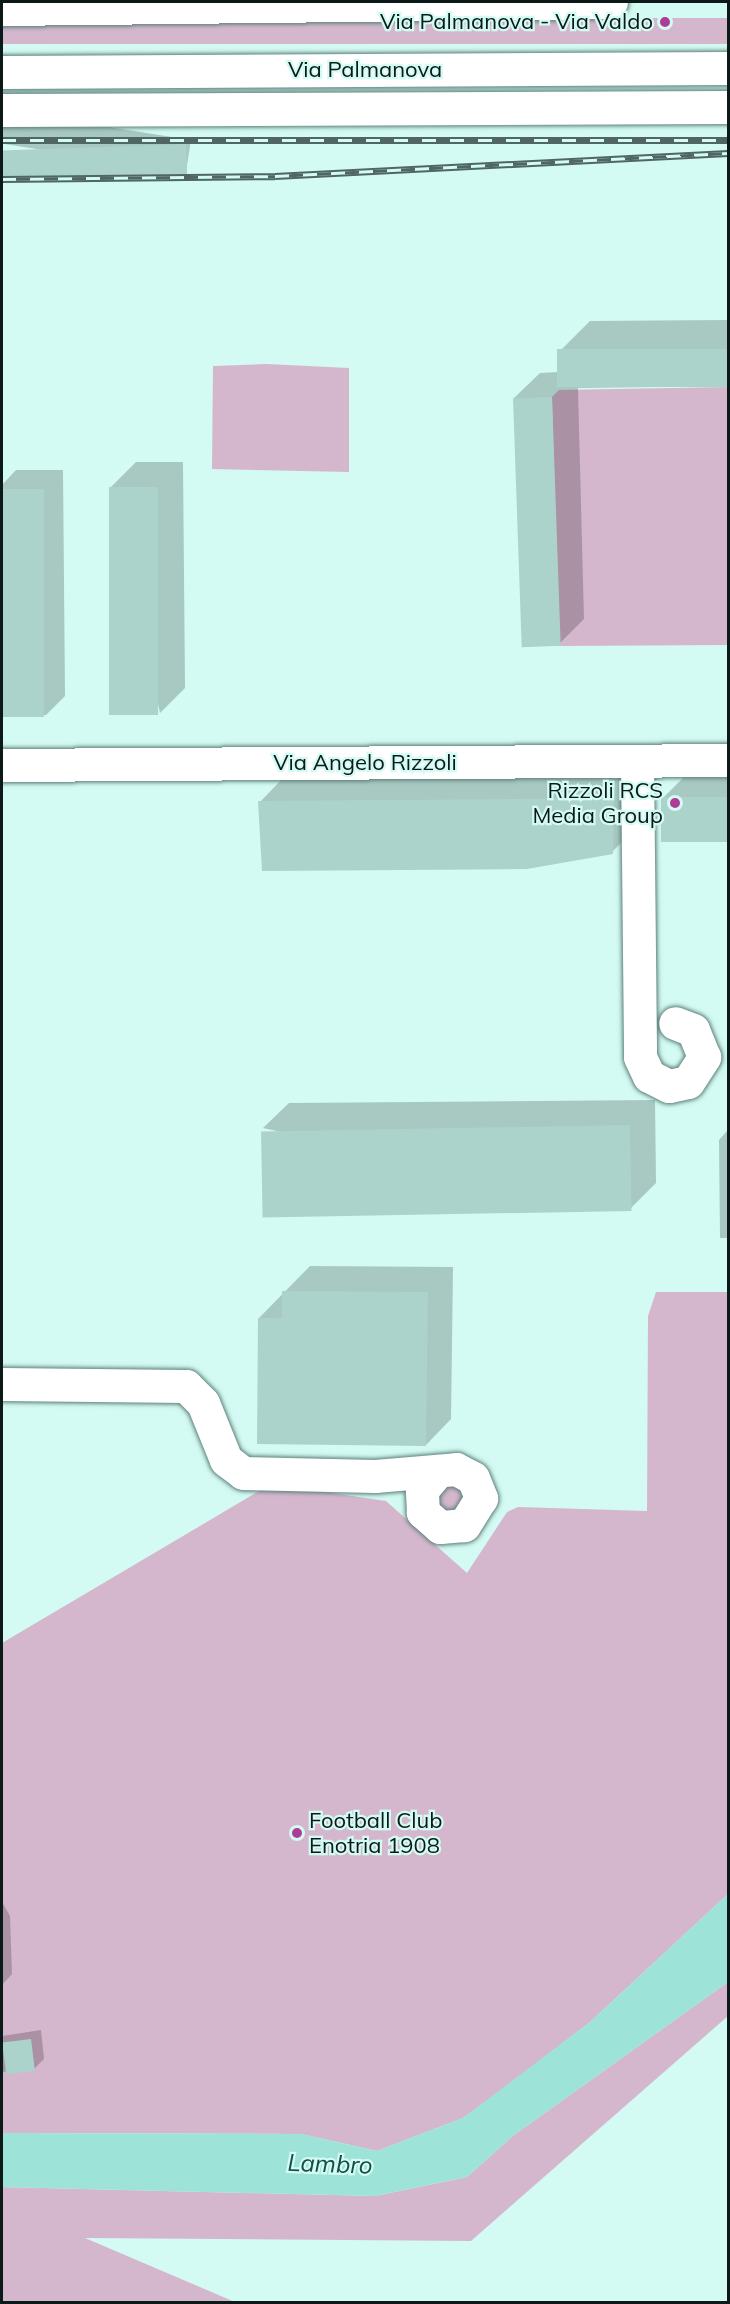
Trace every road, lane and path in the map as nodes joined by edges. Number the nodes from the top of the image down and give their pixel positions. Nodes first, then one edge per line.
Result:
1 (374, 2) edge
2 (611, 2) edge
3 (2, 9) edge
4 (729, 68) edge
5 (2, 72) edge
6 (729, 107) edge
7 (2, 110) edge
8 (729, 760) edge
9 (637, 761) junction
10 (2, 765) edge
11 (675, 1023) dead end
12 (2, 1384) edge
13 (438, 1471) junction
14 (375, 1476) junction
15 (422, 1505) junction

1 - 2 main road
1 - 3 main road
4 - 5 main road, Via Palmanova
6 - 7 main road, Via Palmanova
8 - 9 main road, Via Angelo Rizzoli
9 - 10 main road, Via Angelo Rizzoli
9 - 11 main road
12 - 14 main road
13 - 14 main road
13 - 15 main road
13 - 15 main road
14 - 15 main road

